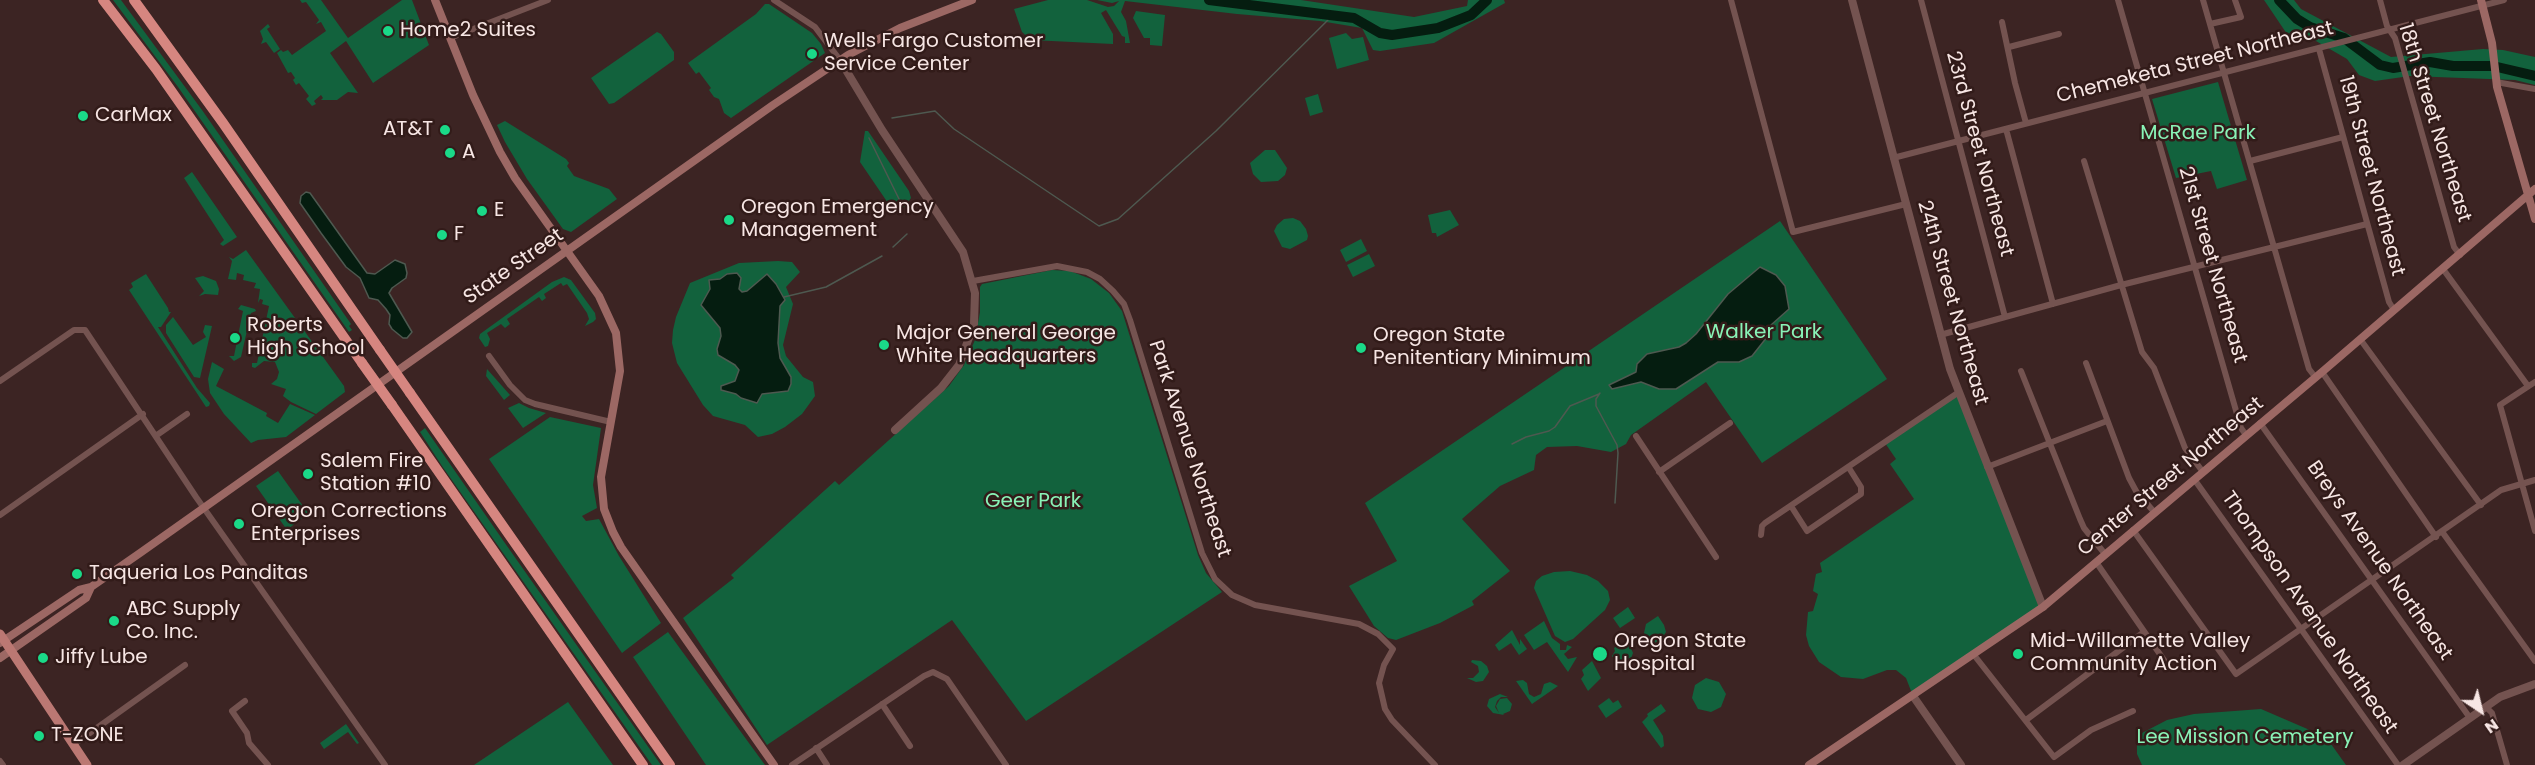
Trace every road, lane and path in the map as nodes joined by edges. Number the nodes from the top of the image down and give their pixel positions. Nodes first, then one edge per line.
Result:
1 (104, 0) edge
2 (134, 0) edge
3 (435, 0) edge
4 (548, 0) edge
5 (774, 0) edge
6 (972, 0) edge
7 (1731, 0) edge
8 (1852, 0) edge
9 (1921, 0) edge
10 (2118, 0) edge
11 (2203, 0) edge
12 (2235, 0) edge
13 (2380, 0) edge
14 (2504, 0) edge
15 (2482, 3) edge
16 (2002, 22) dead end
17 (2210, 24) junction
18 (2391, 31) junction
19 (2060, 34) dead end
20 (450, 38) junction
21 (2009, 47) junction
22 (2319, 49) junction
23 (840, 60) junction
24 (2224, 72) junction
25 (2496, 78) junction
26 (2535, 89) edge
27 (2145, 92) junction
28 (2026, 123) junction
29 (2006, 129) junction
30 (2343, 137) junction
31 (1959, 141) junction
32 (1893, 158) junction
33 (2084, 161) dead end
34 (2250, 161) junction
35 (2535, 189) edge
36 (2528, 195) junction
37 (1906, 204) junction
38 (2535, 219) edge
39 (2367, 224) junction
40 (2274, 248) junction
41 (566, 250) junction
42 (2460, 255) junction
43 (2195, 268) junction
44 (2443, 269) junction
45 (973, 281) junction
46 (2121, 285) junction
47 (2053, 304) junction
48 (2394, 310) junction
49 (2005, 317) junction
50 (1940, 335) junction
51 (2360, 339) junction
52 (489, 356) dead end
53 (2086, 363) dead end
54 (2021, 371) dead end
55 (2319, 375) junction
56 (0, 381) edge
57 (2535, 382) edge
58 (2528, 386) junction
59 (1959, 392) junction
60 (143, 414) junction
61 (187, 414) dead end
62 (2107, 421) junction
63 (611, 422) junction
64 (1731, 423) dead end
65 (2260, 423) junction
66 (895, 430) dead end
67 (157, 435) junction
68 (2246, 435) junction
69 (1636, 436) dead end
70 (2050, 444) junction
71 (1987, 467) junction
72 (1849, 468) junction
73 (1659, 472) junction
74 (2203, 472) junction
75 (2194, 479) junction
76 (2535, 480) edge
77 (2522, 484) junction
78 (2481, 505) junction
79 (1791, 506) junction
80 (204, 509) junction
81 (2155, 513) junction
82 (0, 515) edge
83 (2133, 531) junction
84 (2535, 531) edge
85 (2443, 533) junction
86 (1761, 535) dead end
87 (2436, 537) junction
88 (2105, 554) junction
89 (1716, 557) dead end
90 (2096, 562) junction
91 (2373, 581) junction
92 (91, 587) junction
93 (2043, 607) junction
94 (2301, 629) junction
95 (2144, 632) junction
96 (1, 640) edge
97 (11, 651) junction
98 (1974, 654) junction
99 (0, 658) edge
100 (2535, 661) edge
101 (2166, 663) dead end
102 (185, 665) dead end
103 (2535, 684) edge
104 (1913, 696) junction
105 (245, 701) dead end
106 (882, 704) junction
107 (2486, 707) junction
108 (2133, 711) dead end
109 (2470, 718) junction
110 (2026, 720) junction
111 (74, 745) junction
112 (910, 746) dead end
113 (816, 748) junction
114 (2054, 757) junction
115 (0, 761) edge
116 (2408, 764) edge
117 (3, 765) edge
118 (87, 765) edge
119 (268, 765) edge
120 (385, 765) edge
121 (644, 765) edge
122 (670, 765) edge
123 (774, 765) edge
124 (792, 765) edge
125 (827, 765) edge
126 (1006, 765) edge
127 (1435, 765) edge
128 (1809, 765) edge
129 (1961, 765) edge
130 (2051, 765) edge
131 (2397, 765) edge
132 (2507, 765) edge

1 - 121 highway, bridge
2 - 122 highway, bridge
3 - 20 main road
4 - 20 street
5 - 23 street
6 - 23 main road, State Street
7 - 37 street
8 - 32 street, 24th Street Northeast
9 - 31 street, 23rd Street Northeast
10 - 27 street, 21st Street Northeast
11 - 17 street
12 - 17 street
13 - 18 street, 18th Street Northeast
14 - 15 street, Chemeketa Street Northeast
15 - 18 street, Chemeketa Street Northeast
15 - 25 main road
16 - 21 street
17 - 24 street
18 - 22 street, Chemeketa Street Northeast
18 - 42 street, 18th Street Northeast
19 - 21 street
20 - 41 main road
21 - 28 street
22 - 24 street, Chemeketa Street Northeast
22 - 30 street, 19th Street Northeast
23 - 41 main road, State Street
23 - 45 street
24 - 27 street, Chemeketa Street Northeast
24 - 34 street
25 - 26 street
25 - 36 main road
27 - 28 street, Chemeketa Street Northeast
27 - 43 street, 21st Street Northeast
28 - 29 street, Chemeketa Street Northeast
29 - 31 street, Chemeketa Street Northeast
29 - 47 street
30 - 34 street
30 - 39 street, 19th Street Northeast
31 - 32 street, Chemeketa Street Northeast
31 - 49 street, 23rd Street Northeast
32 - 37 street, 24th Street Northeast
33 - 46 street
34 - 40 street
35 - 36 main road, Center Street Northeast
36 - 38 main road
36 - 42 main road, Center Street Northeast
37 - 50 street, 24th Street Northeast
39 - 40 street
39 - 48 street, 19th Street Northeast
40 - 43 street
40 - 55 street
41 - 63 main road
41 - 80 main road, State Street
42 - 44 main road, Center Street Northeast
43 - 46 street
43 - 68 street, 21st Street Northeast
44 - 48 main road, Center Street Northeast
44 - 58 street
45 - 66 street
45 - 127 street, Park Avenue Northeast
46 - 47 street
46 - 74 street
47 - 49 street
48 - 51 main road, Center Street Northeast
49 - 50 street
50 - 59 street, 24th Street Northeast
51 - 55 main road, Center Street Northeast
51 - 78 street
52 - 63 street
53 - 62 street
54 - 70 street
55 - 65 main road, Center Street Northeast
55 - 87 street
56 - 60 street
57 - 58 street
58 - 77 street
59 - 71 street, 24th Street Northeast
59 - 72 street
60 - 67 street
60 - 82 street
61 - 67 street
62 - 70 street
62 - 81 street
63 - 123 main road
64 - 73 street
65 - 68 main road, Center Street Northeast
65 - 91 street, Breys Avenue Northeast
67 - 80 street
68 - 74 main road, Center Street Northeast
69 - 73 street
70 - 71 street
70 - 88 street
71 - 93 street, 24th Street Northeast
72 - 79 street
72 - 79 street
73 - 89 street
74 - 75 main road, Center Street Northeast
75 - 81 main road, Center Street Northeast
75 - 94 street, Thompson Avenue Northeast
76 - 77 street
77 - 78 street
77 - 84 street
78 - 85 street
79 - 86 street
80 - 92 main road, State Street
80 - 120 street
81 - 83 main road, Center Street Northeast
83 - 88 main road, Center Street Northeast
83 - 94 street
85 - 87 street
85 - 100 street
87 - 91 street
88 - 90 main road, Center Street Northeast
90 - 93 main road, Center Street Northeast
90 - 95 street
91 - 94 street
91 - 109 street, Breys Avenue Northeast
92 - 96 main road, State Street
92 - 97 main road, State Street
93 - 98 main road, Center Street Northeast
94 - 131 street, Thompson Avenue Northeast
95 - 101 street
95 - 110 street
96 - 97 main road
97 - 99 main road, State Street
97 - 111 main road
98 - 104 main road, Center Street Northeast
98 - 110 street
102 - 111 street
103 - 107 street
104 - 128 main road, Center Street Northeast
104 - 129 street
105 - 119 street
106 - 112 street
106 - 113 street
106 - 126 street
107 - 109 street
107 - 132 street
108 - 114 street
109 - 116 street
110 - 114 street
111 - 118 main road
113 - 124 street
113 - 125 street
114 - 130 street
115 - 117 street

